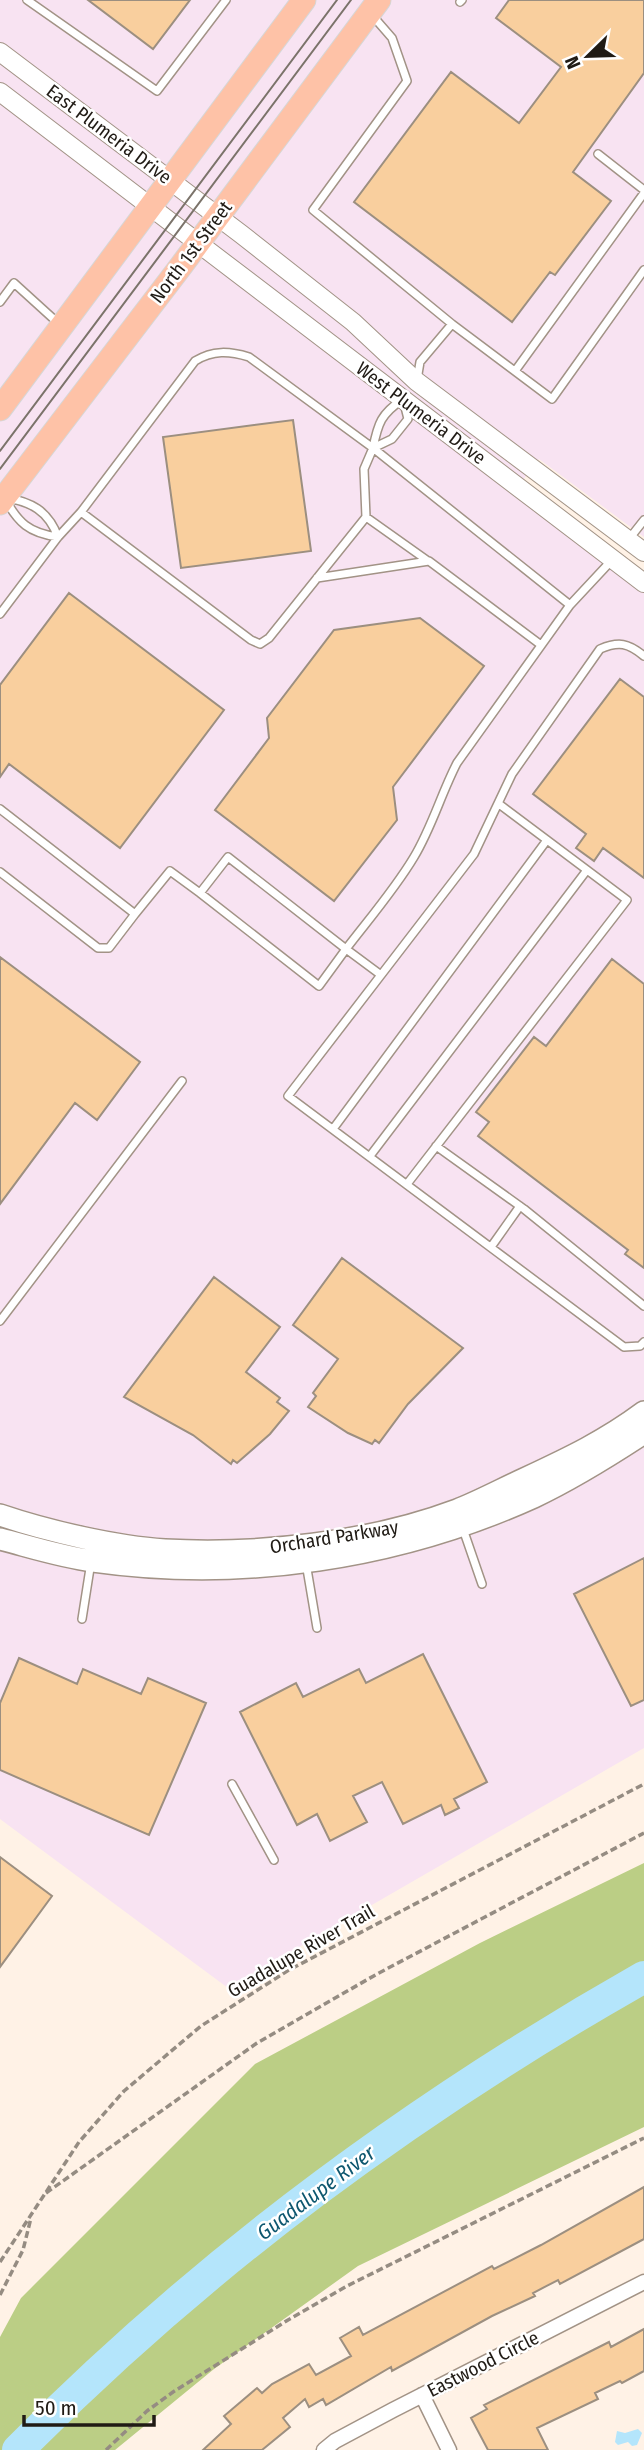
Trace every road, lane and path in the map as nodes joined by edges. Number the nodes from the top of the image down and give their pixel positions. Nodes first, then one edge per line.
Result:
1 (27, 0) edge
2 (226, 0) edge
3 (304, 0) edge
4 (374, 6) edge
5 (0, 52) edge
6 (0, 92) edge
7 (598, 154) dead end
8 (171, 180) junction
9 (644, 191) edge
10 (150, 208) junction
11 (218, 216) junction
12 (198, 243) junction
13 (644, 270) edge
14 (0, 302) edge
15 (452, 324) junction
16 (61, 327) junction
17 (515, 370) junction
18 (416, 381) junction
19 (403, 400) junction
20 (0, 409) edge
21 (373, 448) junction
22 (2, 500) edge
23 (81, 512) junction
24 (366, 517) junction
25 (644, 520) edge
26 (58, 537) junction
27 (628, 540) junction
28 (644, 552) edge
29 (612, 560) junction
30 (429, 561) junction
31 (317, 578) junction
32 (644, 583) edge
33 (570, 604) junction
34 (0, 614) edge
35 (541, 645) junction
36 (644, 656) edge
37 (499, 804) junction
38 (0, 809) edge
39 (547, 840) junction
40 (587, 870) junction
41 (0, 872) edge
42 (200, 893) junction
43 (135, 914) junction
44 (346, 949) junction
45 (381, 975) junction
46 (182, 1081) dead end
47 (333, 1129) junction
48 (436, 1146) junction
49 (370, 1156) junction
50 (407, 1184) junction
51 (520, 1206) junction
52 (491, 1247) junction
53 (644, 1306) edge
54 (0, 1321) edge
55 (644, 1342) edge
56 (644, 1412) edge
57 (644, 1433) edge
58 (0, 1515) edge
59 (459, 1518) junction
60 (0, 1539) edge
61 (94, 1539) junction
62 (317, 1544) junction
63 (91, 1561) junction
64 (306, 1563) junction
65 (482, 1584) dead end
66 (82, 1619) dead end
67 (317, 1628) dead end
68 (232, 1784) dead end
69 (644, 1784) edge
70 (644, 1833) edge
71 (274, 1860) dead end
72 (644, 2137) edge
73 (44, 2194) junction
74 (31, 2216) junction
75 (0, 2262) edge
76 (644, 2282) edge
77 (0, 2295) edge
78 (422, 2395) junction
79 (106, 2450) edge
80 (324, 2450) edge
81 (449, 2450) edge

1 - 2 lane
3 - 8 main road
4 - 11 main road, North 1st Street
4 - 15 lane
5 - 8 street, East Plumeria Drive
6 - 10 street, East Plumeria Drive
7 - 9 lane
8 - 10 main road
8 - 11 street, East Plumeria Drive
9 - 17 lane
10 - 12 street, East Plumeria Drive
10 - 16 main road
11 - 12 main road, North 1st Street
11 - 18 street, West Plumeria Drive
12 - 19 street, West Plumeria Drive
12 - 22 main road, North 1st Street
13 - 17 lane
14 - 16 lane
15 - 17 lane
15 - 18 lane
16 - 20 main road
18 - 19 street
18 - 27 street, West Plumeria Drive
19 - 21 lane
19 - 21 lane
19 - 29 street, West Plumeria Drive
21 - 23 lane
21 - 24 lane
21 - 33 lane
22 - 26 lane
22 - 26 lane
23 - 26 lane
23 - 31 lane
24 - 30 lane
24 - 31 lane
25 - 27 lane
26 - 34 lane
27 - 28 street, West Plumeria Drive
27 - 29 street
29 - 32 street, West Plumeria Drive
29 - 33 lane
30 - 31 lane
30 - 35 lane
33 - 35 lane
35 - 44 lane
36 - 37 lane
37 - 39 lane
37 - 45 lane
38 - 43 lane
39 - 40 lane
39 - 47 lane
40 - 48 lane
40 - 49 lane
41 - 43 lane
42 - 43 lane
42 - 44 lane
42 - 44 lane
44 - 45 lane
45 - 47 lane
46 - 54 lane
47 - 49 lane
48 - 50 lane
48 - 51 lane
49 - 50 lane
50 - 52 lane
51 - 52 lane
51 - 53 lane
52 - 55 lane
56 - 59 main road, Orchard Parkway
57 - 59 main road, Orchard Parkway
58 - 61 main road, Orchard Parkway
59 - 62 main road, Orchard Parkway
59 - 64 main road, Orchard Parkway
59 - 65 lane
60 - 63 main road, Orchard Parkway
61 - 62 main road, Orchard Parkway
61 - 63 main road
62 - 64 main road
63 - 64 main road, Orchard Parkway
63 - 66 lane
64 - 67 lane
68 - 71 lane
69 - 73 path, Guadalupe River Trail
70 - 73 path
72 - 79 path
73 - 74 path, Guadalupe River Trail
74 - 75 path, Guadalupe River Trail
74 - 77 path, Guadalupe River Trail
76 - 78 street, Eastwood Circle
78 - 80 street, Eastwood Circle
78 - 81 street

